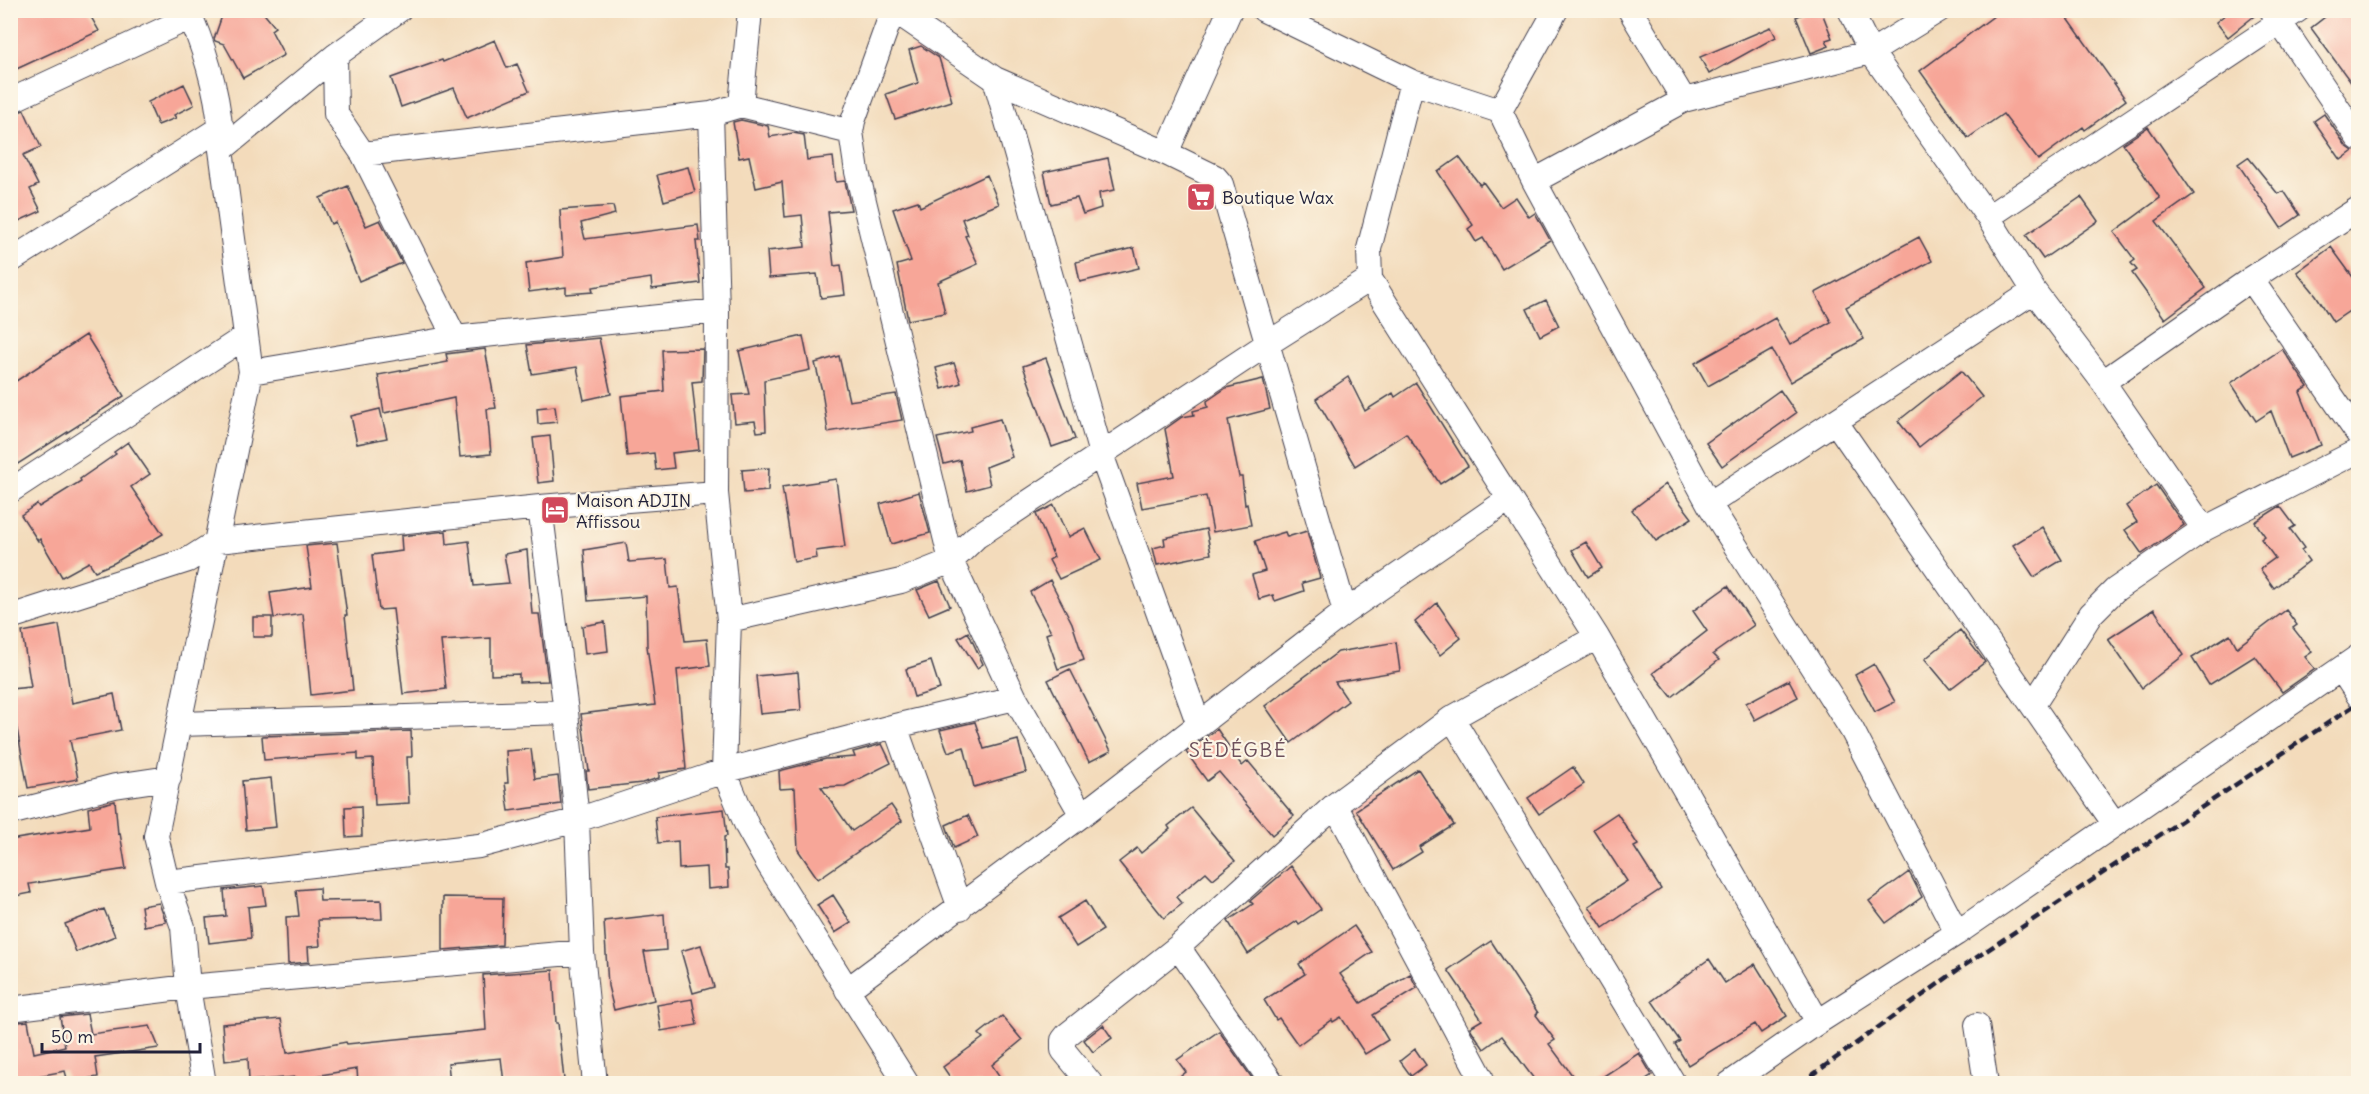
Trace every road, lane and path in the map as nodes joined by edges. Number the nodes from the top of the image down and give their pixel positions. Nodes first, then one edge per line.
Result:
1 (399, 10) edge
2 (750, 10) edge
3 (894, 10) edge
4 (1230, 10) edge
5 (1264, 10) edge
6 (1556, 10) edge
7 (1630, 10) edge
8 (1850, 10) edge
9 (1939, 10) edge
10 (2283, 15) edge
11 (1871, 52) junction
12 (335, 56) junction
13 (995, 79) junction
14 (1412, 82) junction
15 (1684, 100) junction
16 (10, 101) edge
17 (741, 105) junction
18 (1500, 111) junction
19 (711, 114) junction
20 (851, 132) junction
21 (221, 138) junction
22 (2358, 138) edge
23 (1167, 153) junction
24 (363, 154) junction
25 (1534, 181) junction
26 (2358, 208) edge
27 (1988, 216) junction
28 (10, 261) edge
29 (1370, 279) junction
30 (2251, 279) junction
31 (2034, 291) junction
32 (717, 311) junction
33 (246, 336) junction
34 (455, 338) junction
35 (1267, 344) junction
36 (251, 372) junction
37 (2103, 382) junction
38 (1835, 422) junction
39 (2358, 434) edge
40 (2358, 451) edge
41 (1101, 454) junction
42 (10, 491) edge
43 (716, 493) junction
44 (1509, 499) junction
45 (1709, 504) junction
46 (540, 507) junction
47 (2204, 529) junction
48 (218, 541) junction
49 (951, 561) junction
50 (1345, 612) junction
51 (10, 617) edge
52 (729, 620) junction
53 (1597, 637) junction
54 (2350, 663) edge
55 (2358, 695) edge
56 (1015, 698) junction
57 (2033, 705) junction
58 (566, 712) junction
59 (1452, 718) junction
60 (180, 724) junction
61 (1199, 725) junction
62 (895, 726) junction
63 (724, 771) junction
64 (169, 778) junction
65 (1335, 805) junction
66 (10, 813) edge
67 (1082, 815) junction
68 (577, 820) junction
69 (2114, 823) junction
70 (166, 882) junction
71 (960, 908) junction
72 (1957, 933) junction
73 (1178, 947) junction
74 (582, 952) junction
75 (188, 987) junction
76 (847, 990) junction
77 (10, 1010) edge
78 (1818, 1022) junction
79 (1977, 1025) dead end
80 (1479, 1081) edge
81 (204, 1083) edge
82 (595, 1083) edge
83 (907, 1083) edge
84 (1092, 1083) edge
85 (1273, 1083) edge
86 (1674, 1083) edge
87 (1729, 1083) edge
88 (1986, 1083) edge

1 - 12 street
2 - 17 street
3 - 13 street
3 - 20 street
4 - 23 street
5 - 14 street
6 - 18 street
7 - 15 street
8 - 11 street
9 - 11 street
10 - 22 street
10 - 27 street
11 - 15 street
11 - 27 street
12 - 21 street
12 - 24 street
13 - 23 street
13 - 41 street
14 - 18 street
14 - 29 street
15 - 25 street
16 - 21 street
17 - 19 street
17 - 20 street
18 - 25 street
19 - 24 street
19 - 32 street
20 - 49 street
21 - 28 street
21 - 33 street
23 - 35 street
24 - 34 street
25 - 45 street
26 - 30 street
27 - 31 street
29 - 35 street
29 - 44 street
30 - 37 street
30 - 39 street
31 - 37 street
31 - 38 street
32 - 34 street
32 - 43 street
33 - 36 street
33 - 42 street
34 - 36 street
35 - 41 street
35 - 50 street
36 - 48 street
37 - 47 street
38 - 45 street
38 - 57 street
40 - 47 street
41 - 49 street
41 - 61 street
43 - 46 street
43 - 52 street
44 - 50 street
44 - 53 street
45 - 72 street
46 - 48 street
46 - 58 street
47 - 57 street
48 - 51 street
48 - 60 street
49 - 52 street
49 - 56 street
50 - 61 street
52 - 63 street
53 - 59 street
53 - 78 street
54 - 55 street
54 - 69 street
56 - 62 street
56 - 67 street
57 - 69 street
58 - 60 street
58 - 68 street
59 - 65 street
59 - 86 street
60 - 64 street
61 - 67 street
62 - 63 street
62 - 71 street
63 - 68 street
63 - 76 street
64 - 66 street
64 - 70 street
65 - 73 street
65 - 80 street
67 - 71 street
68 - 70 street
68 - 74 street
69 - 72 street
70 - 75 street
71 - 76 street
72 - 78 street
73 - 84 street
73 - 85 street
74 - 75 street
74 - 82 street
75 - 77 street
75 - 81 street
76 - 83 street
78 - 87 street
79 - 88 street

